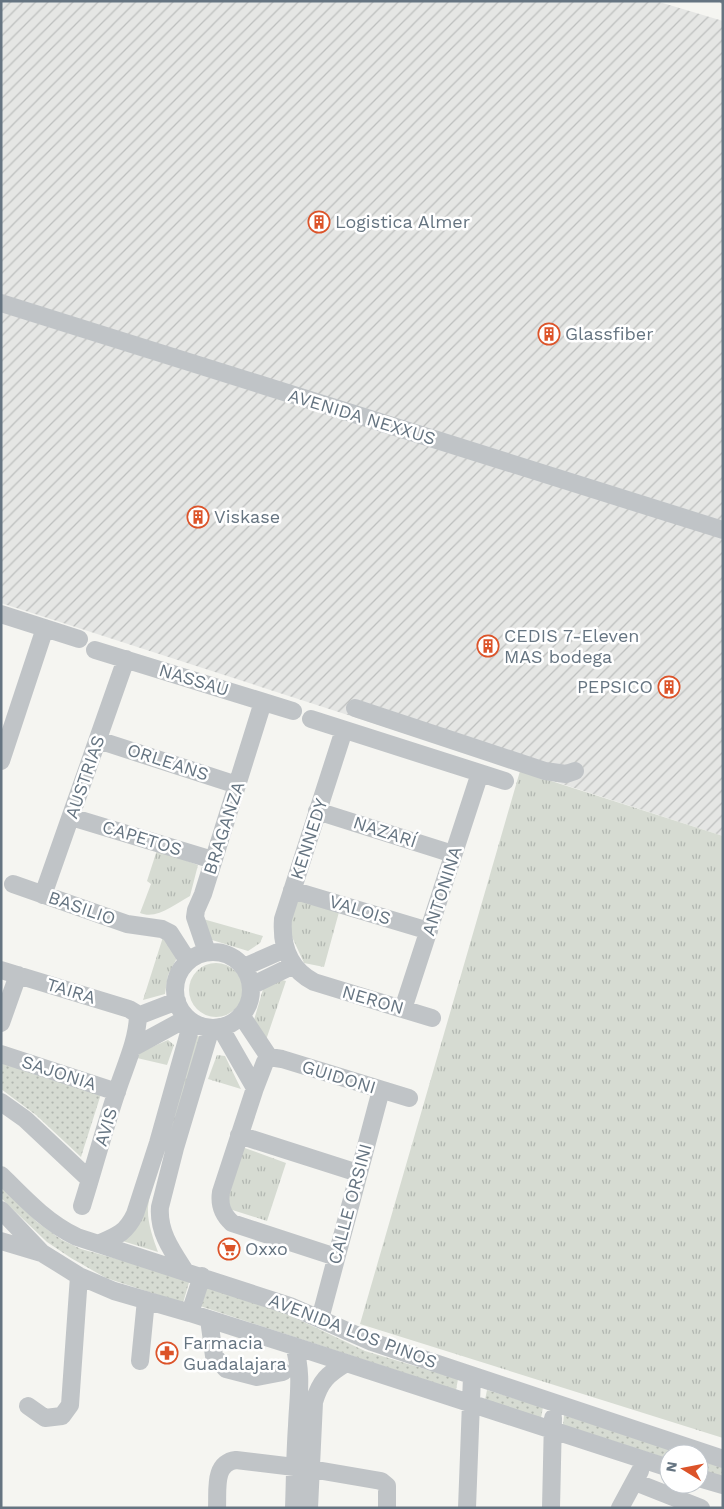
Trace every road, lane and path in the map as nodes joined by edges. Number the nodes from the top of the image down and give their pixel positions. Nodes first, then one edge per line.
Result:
1 (1, 303) edge
2 (723, 530) edge
3 (1, 614) edge
4 (45, 628) junction
5 (79, 639) dead end
6 (95, 650) dead end
7 (126, 659) junction
8 (263, 702) junction
9 (356, 708) dead end
10 (293, 711) dead end
11 (311, 719) dead end
12 (344, 730) junction
13 (98, 740) junction
14 (1, 761) edge
15 (575, 771) dead end
16 (480, 773) junction
17 (505, 781) dead end
18 (237, 785) junction
19 (318, 811) junction
20 (72, 817) junction
21 (453, 854) junction
22 (213, 860) junction
23 (13, 884) dead end
24 (292, 890) junction
25 (43, 895) junction
26 (429, 931) junction
27 (285, 949) junction
28 (207, 952) junction
29 (188, 961) junction
30 (294, 965) junction
31 (244, 967) junction
32 (1, 970) edge
33 (18, 976) junction
34 (314, 982) joint
35 (251, 986) junction
36 (177, 1001) junction
37 (403, 1009) junction
38 (241, 1015) junction
39 (138, 1016) junction
40 (432, 1018) dead end
41 (190, 1020) junction
42 (1, 1022) edge
43 (216, 1028) junction
44 (132, 1048) junction
45 (1, 1054) edge
46 (269, 1056) junction
47 (255, 1088) junction
48 (381, 1090) junction
49 (117, 1092) junction
50 (409, 1098) dead end
51 (1, 1102) edge
52 (239, 1135) junction
53 (158, 1143) junction
54 (175, 1148) junction
55 (358, 1173) junction
56 (1, 1174) edge
57 (90, 1180) junction
58 (82, 1206) dead end
59 (1, 1210) edge
60 (1, 1241) edge
61 (98, 1244) junction
62 (42, 1253) junction
63 (336, 1257) junction
64 (193, 1274) junction
65 (79, 1276) junction
66 (146, 1300) junction
67 (190, 1313) junction
68 (209, 1319) junction
69 (320, 1319) junction
70 (294, 1346) junction
71 (140, 1361) dead end
72 (346, 1363) junction
73 (283, 1372) dead end
74 (472, 1376) junction
75 (471, 1403) junction
76 (553, 1403) junction
77 (28, 1406) dead end
78 (552, 1430) junction
79 (723, 1459) edge
80 (645, 1460) junction
81 (659, 1465) edge
82 (303, 1469) junction
83 (709, 1481) edge
84 (635, 1482) junction
85 (723, 1486) edge
86 (217, 1508) edge
87 (294, 1508) edge
88 (309, 1508) edge
89 (387, 1508) edge
90 (467, 1508) edge
91 (551, 1508) edge
92 (620, 1508) edge
93 (701, 1508) edge

1 - 2 street, AVENIDA NEXXUS
3 - 4 street
4 - 5 street
4 - 14 street
6 - 7 street, NASSAU
7 - 8 street, NASSAU
7 - 13 street, AUSTRIAS
8 - 10 street, NASSAU
8 - 18 street, BRAGANZA
9 - 15 street
11 - 12 street
12 - 16 street
12 - 19 street, KENNEDY
13 - 18 street, ORLEANS
13 - 20 street, AUSTRIAS
16 - 17 street
16 - 21 street, ANTONINA
18 - 22 street, BRAGANZA
19 - 21 street, NAZARÍ
19 - 24 street, KENNEDY
20 - 22 street, CAPETOS
20 - 25 street, AUSTRIAS
21 - 26 street, ANTONINA
22 - 28 street, BRAGANZA
23 - 25 street, BASILIO
24 - 26 street, VALOIS
24 - 27 street, KENNEDY
25 - 29 street, BASILIO
26 - 37 street, ANTONINA
27 - 30 street, KENNEDY
27 - 31 street
28 - 29 street
28 - 31 street
29 - 36 street
30 - 34 street, KENNEDY
30 - 35 street
31 - 35 street
32 - 33 street, TAIRA
33 - 39 street, TAIRA
33 - 42 street
34 - 37 street, NERON
35 - 38 street
36 - 39 street
36 - 41 street
37 - 40 street, NERON
38 - 43 street
38 - 46 street
39 - 44 street, AVIS
41 - 43 street
41 - 44 street
41 - 53 street
43 - 47 street
43 - 54 street
44 - 49 street, AVIS
45 - 49 street, SAJONIA
46 - 47 street
46 - 48 street, GUIDONI
47 - 52 street
48 - 50 street, GUIDONI
48 - 55 street, CALLE ORSINI
49 - 57 street, AVIS
51 - 57 street
52 - 55 street
52 - 63 street
53 - 54 street
53 - 61 street
54 - 64 street
55 - 63 street, CALLE ORSINI
56 - 61 street, AVENIDA LOS PINOS
57 - 58 street, AVIS
59 - 62 street, AVENIDA LOS PINOS
60 - 62 street
61 - 64 street, AVENIDA LOS PINOS
62 - 65 street, AVENIDA LOS PINOS
63 - 69 street, CALLE ORSINI
64 - 67 street
64 - 69 street, AVENIDA LOS PINOS
65 - 66 street, AVENIDA LOS PINOS
65 - 77 street
66 - 67 street, AVENIDA LOS PINOS
66 - 71 street
67 - 68 street, AVENIDA LOS PINOS
68 - 70 street, AVENIDA LOS PINOS
68 - 73 street
69 - 74 street, AVENIDA LOS PINOS
70 - 72 street, AVENIDA LOS PINOS
70 - 82 street
72 - 75 street, AVENIDA LOS PINOS
72 - 82 street
74 - 75 street
74 - 76 street, AVENIDA LOS PINOS
75 - 78 street, AVENIDA LOS PINOS
75 - 90 street
76 - 78 street
76 - 79 street, AVENIDA LOS PINOS
78 - 80 street, AVENIDA LOS PINOS
78 - 91 street
80 - 81 street, AVENIDA LOS PINOS
80 - 84 street
82 - 86 street
82 - 87 street
82 - 88 street
82 - 89 street
83 - 85 street
84 - 92 street
84 - 93 street

